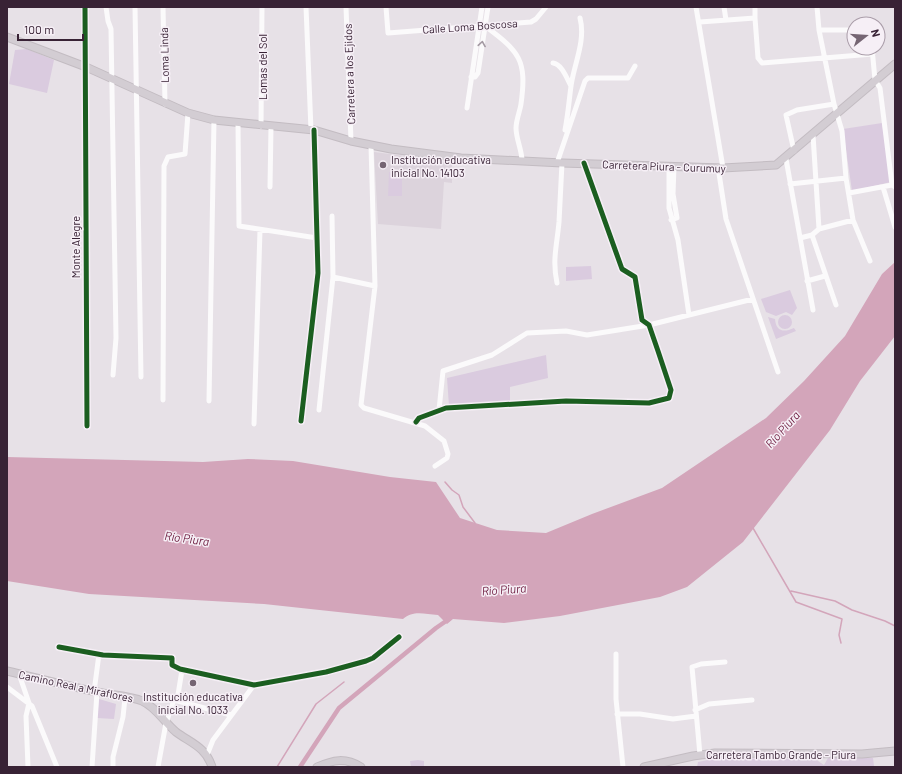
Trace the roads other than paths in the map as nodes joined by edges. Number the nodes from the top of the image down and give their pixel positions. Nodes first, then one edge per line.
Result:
1 (85, 7) edge
2 (106, 7) edge
3 (135, 7) edge
4 (163, 7) edge
5 (262, 7) edge
6 (306, 7) edge
7 (346, 7) edge
8 (386, 7) edge
9 (482, 7) edge
10 (488, 7) edge
11 (546, 7) edge
12 (696, 7) edge
13 (724, 7) edge
14 (755, 7) edge
15 (817, 7) edge
16 (580, 18) dead end
17 (755, 18) junction
18 (726, 20) junction
19 (700, 22) junction
20 (479, 24) junction
21 (485, 26) junction
22 (819, 30) junction
23 (846, 30) edge
24 (7, 37) edge
25 (846, 54) edge
26 (873, 56) edge
27 (824, 57) junction
28 (553, 63) dead end
29 (895, 64) edge
30 (635, 66) dead end
31 (86, 67) junction
32 (471, 77) junction
33 (111, 78) junction
34 (875, 80) junction
35 (571, 86) junction
36 (137, 92) junction
37 (165, 104) junction
38 (834, 104) junction
39 (467, 108) dead end
40 (188, 113) junction
41 (836, 115) junction
42 (214, 120) junction
43 (238, 123) junction
44 (261, 126) junction
45 (270, 127) junction
46 (312, 130) junction
47 (813, 135) junction
48 (351, 141) junction
49 (371, 146) junction
50 (561, 148) junction
51 (794, 151) junction
52 (786, 158) junction
53 (522, 161) junction
54 (559, 163) junction
55 (584, 163) junction
56 (671, 166) junction
57 (720, 168) junction
58 (846, 178) junction
59 (816, 182) junction
60 (790, 184) junction
61 (894, 186) edge
62 (270, 187) dead end
63 (883, 187) junction
64 (849, 193) junction
65 (332, 216) dead end
66 (853, 220) junction
67 (895, 227) edge
68 (819, 229) junction
69 (260, 230) junction
70 (812, 236) junction
71 (317, 238) junction
72 (800, 238) junction
73 (870, 261) dead end
74 (825, 276) junction
75 (333, 277) junction
76 (807, 281) junction
77 (557, 283) dead end
78 (374, 286) junction
79 (753, 299) junction
80 (836, 305) dead end
81 (813, 310) dead end
82 (690, 315) junction
83 (649, 324) junction
84 (778, 372) dead end
85 (114, 375) dead end
86 (141, 377) dead end
87 (163, 400) dead end
88 (209, 400) dead end
89 (319, 410) dead end
90 (439, 410) junction
91 (301, 421) dead end
92 (416, 422) junction
93 (254, 424) dead end
94 (87, 426) dead end
95 (435, 466) dead end
96 (399, 637) dead end
97 (59, 647) dead end
98 (99, 654) junction
99 (616, 654) dead end
100 (725, 662) dead end
101 (182, 670) junction
102 (7, 672) edge
103 (19, 674) junction
104 (254, 685) junction
105 (7, 687) edge
106 (95, 692) junction
107 (125, 698) junction
108 (141, 700) junction
109 (752, 700) dead end
110 (176, 701) junction
111 (29, 703) junction
112 (696, 713) junction
113 (617, 714) junction
114 (231, 715) junction
115 (166, 723) junction
116 (895, 750) edge
117 (700, 754) junction
118 (207, 755) junction
119 (676, 759) junction
120 (664, 765) edge
121 (319, 766) edge
122 (28, 767) edge
123 (57, 767) edge
124 (92, 767) edge
125 (113, 767) edge
126 (158, 767) edge
127 (212, 767) edge
128 (361, 767) edge
129 (623, 767) edge
130 (644, 767) edge
131 (674, 767) edge

1 - 31 street, Monte Alegre
2 - 33 street
3 - 36 street
4 - 37 street, Loma Linda
5 - 44 street, Lomas del Sol
6 - 46 street
7 - 48 street, Carretera a los Ejidos
8 - 20 street, Calle Loma Boscosa
9 - 20 street
10 - 21 street
11 - 21 street, Calle Loma Boscosa
12 - 19 street
13 - 18 street
14 - 17 street
15 - 22 street
16 - 35 street
17 - 18 street
17 - 27 street
18 - 19 street
19 - 57 street
20 - 21 street, Calle Loma Boscosa
20 - 32 street
32 -> 21 street
21 - 53 street
22 - 23 street
22 - 27 street
24 - 31 main road, Carretera Piura - Curumuy
25 - 27 street
26 - 34 street
27 - 38 street
28 - 35 street
29 - 34 main road, Carretera Piura - Curumuy
30 - 50 street
31 - 33 main road, Carretera Piura - Curumuy
31 - 94 street, Monte Alegre
32 - 39 street
33 - 36 main road, Carretera Piura - Curumuy
33 - 85 street
34 - 41 main road, Carretera Piura - Curumuy
34 - 61 street
35 - 50 street
36 - 37 main road, Carretera Piura - Curumuy
36 - 86 street
37 - 40 main road, Carretera Piura - Curumuy
38 - 41 street
38 - 51 street
40 - 42 main road, Carretera Piura - Curumuy
40 - 87 street
41 - 47 main road, Carretera Piura - Curumuy
41 - 58 street
42 - 43 main road, Carretera Piura - Curumuy
42 - 88 street
43 - 44 main road, Carretera Piura - Curumuy
43 - 69 street
44 - 45 main road, Carretera Piura - Curumuy
45 - 46 main road, Carretera Piura - Curumuy
45 - 62 street
46 - 48 main road, Carretera Piura - Curumuy
46 - 71 street
47 - 51 main road, Carretera Piura - Curumuy
47 - 59 street
48 - 49 main road, Carretera Piura - Curumuy
49 - 53 main road, Carretera Piura - Curumuy
49 - 78 street
50 - 54 street
51 - 52 main road, Carretera Piura - Curumuy
52 - 57 main road, Carretera Piura - Curumuy
52 - 60 street
53 - 54 main road, Carretera Piura - Curumuy
54 - 55 main road, Carretera Piura - Curumuy
54 - 77 street
55 - 56 main road, Carretera Piura - Curumuy
55 - 83 street
56 - 57 main road, Carretera Piura - Curumuy
56 - 82 street
57 - 79 street
58 - 59 street
58 - 64 street
59 - 60 street
59 - 68 street
60 - 72 street
61 - 63 street
63 - 64 street
63 - 67 street
64 - 66 street
65 - 75 street
66 - 68 street
66 - 73 street
68 - 70 street
69 - 71 street
69 - 93 street
70 - 72 street
70 - 74 street
71 - 91 street
72 - 76 street
74 - 76 street
74 - 80 street
75 - 78 street
75 - 89 street
76 - 81 street
78 - 92 street
79 - 82 street
79 - 84 street
82 - 83 street
83 - 90 street
83 - 90 street
90 - 92 street
92 - 95 street
96 - 104 street
97 - 98 street
98 - 101 street
98 - 106 street
99 - 113 street
100 - 112 street
101 - 104 street
101 - 110 street
102 - 103 main road, Camino Real a Miraflores
103 - 106 main road, Camino Real a Miraflores
103 - 111 street
104 - 114 street
105 - 111 street
106 - 107 main road, Camino Real a Miraflores
106 - 124 street
107 - 108 main road, Camino Real a Miraflores
107 - 125 street
108 - 110 street
108 - 115 main road, Camino Real a Miraflores
109 - 112 street
110 - 114 street
110 - 115 street
111 - 122 street
111 - 123 street
112 - 113 street
112 - 117 street
113 - 129 street
114 - 118 street
115 - 118 main road, Camino Real a Miraflores
115 - 126 street
116 - 117 main road, Carretera Tambo Grande - Piura
117 - 119 main road, Carretera Tambo Grande - Piura
118 - 127 main road, Camino Real a Miraflores
119 - 120 main road, Carretera Tambo Grande - Piura
119 - 131 street
120 - 130 main road, Carretera Tambo Grande - Piura
121 - 128 main road

